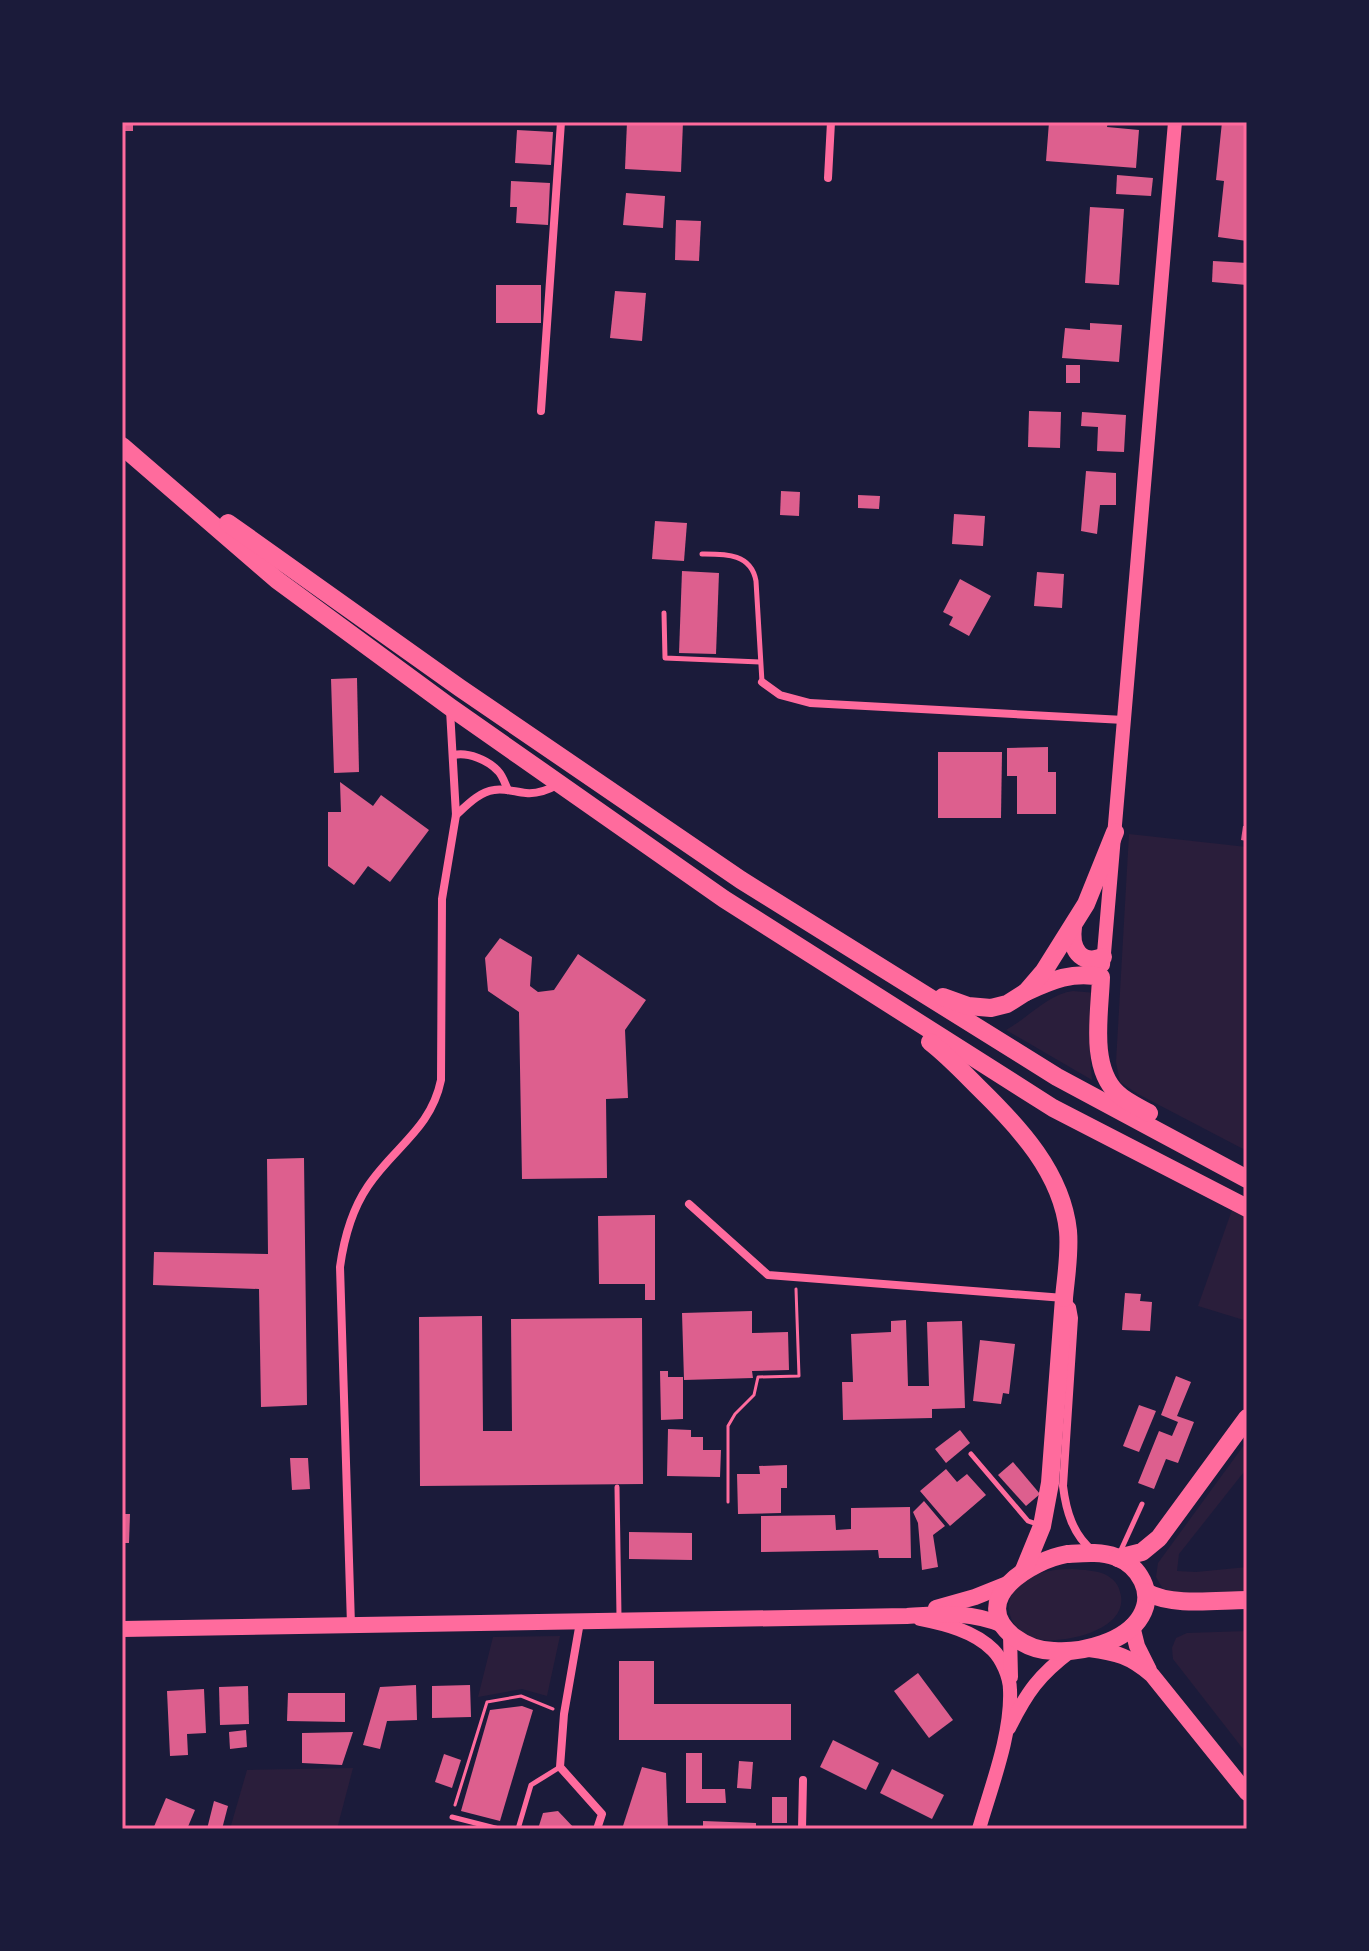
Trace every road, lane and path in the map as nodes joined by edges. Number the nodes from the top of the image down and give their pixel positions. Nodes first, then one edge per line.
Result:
1 (561, 122) edge
2 (831, 122) edge
3 (1175, 122) edge
4 (828, 178) dead end
5 (541, 411) dead end
6 (122, 445) edge
7 (702, 554) dead end
8 (664, 613) dead end
9 (760, 662) junction
10 (762, 682) joint
11 (450, 707) junction
12 (1124, 720) junction
13 (454, 755) junction
14 (558, 784) junction
15 (508, 790) junction
16 (456, 815) junction
17 (1115, 832) junction
18 (1073, 927) junction
19 (1103, 957) junction
20 (842, 975) junction
21 (1101, 977) junction
22 (902, 982) junction
23 (1026, 992) junction
24 (1226, 1169) junction
25 (1247, 1179) edge
26 (689, 1204) dead end
27 (1247, 1208) edge
28 (796, 1277) junction
29 (1064, 1298) junction
30 (1247, 1418) edge
31 (971, 1454) dead end
32 (617, 1487) dead end
33 (728, 1502) dead end
34 (1142, 1504) dead end
35 (1042, 1526) junction
36 (1167, 1527) junction
37 (1097, 1554) junction
38 (1118, 1558) junction
39 (1024, 1570) junction
40 (1010, 1583) junction
41 (1144, 1586) junction
42 (1198, 1600) junction
43 (1247, 1600) edge
44 (907, 1616) junction
45 (619, 1621) junction
46 (580, 1622) junction
47 (1136, 1622) junction
48 (351, 1625) junction
49 (122, 1629) edge
50 (1007, 1629) junction
51 (1080, 1650) junction
52 (1152, 1675) junction
53 (1010, 1687) junction
54 (564, 1714) junction
55 (1006, 1735) junction
56 (560, 1767) junction
57 (803, 1780) dead end
58 (1247, 1793) edge
59 (452, 1817) joint
60 (499, 1829) edge
61 (518, 1829) edge
62 (597, 1829) edge
63 (802, 1829) edge
64 (979, 1829) edge

1 - 5 street
2 - 4 street
3 - 12 street
6 - 11 main road
6 - 22 main road
7 - 9 lane
8 - 9 lane
9 - 10 lane
10 - 12 street
11 - 13 street
11 - 14 main road
12 - 17 street
13 - 15 street
13 - 16 street
14 - 15 street
14 - 20 main road
15 - 16 street
16 - 48 street
17 - 18 main road
17 - 19 street
18 - 19 main road
18 - 23 main road
19 - 21 street
20 - 27 main road
20 - 29 main road
21 - 23 main road
21 - 24 main road
22 - 23 main road
22 - 24 main road
24 - 25 main road
26 - 28 street
28 - 29 street
28 - 33 path
29 - 35 main road
29 - 37 street
30 - 36 main road
31 - 35 lane
32 - 45 lane
34 - 38 lane
35 - 39 main road
36 - 38 main road
36 - 41 main road
37 - 38 main road
37 - 39 main road
38 - 41 main road
39 - 40 main road
40 - 44 main road
40 - 50 main road
41 - 42 main road
41 - 47 main road
42 - 43 main road
42 - 47 main road
44 - 45 main road
44 - 50 main road
44 - 53 street
45 - 46 main road
46 - 48 main road
46 - 54 street
47 - 51 main road
47 - 52 main road
48 - 49 main road
50 - 51 main road
50 - 53 street
51 - 52 main road
51 - 55 street
52 - 58 main road
53 - 55 street
54 - 56 street
54 - 59 path
55 - 64 street
56 - 61 lane
56 - 62 street
57 - 63 street
59 - 60 lane

